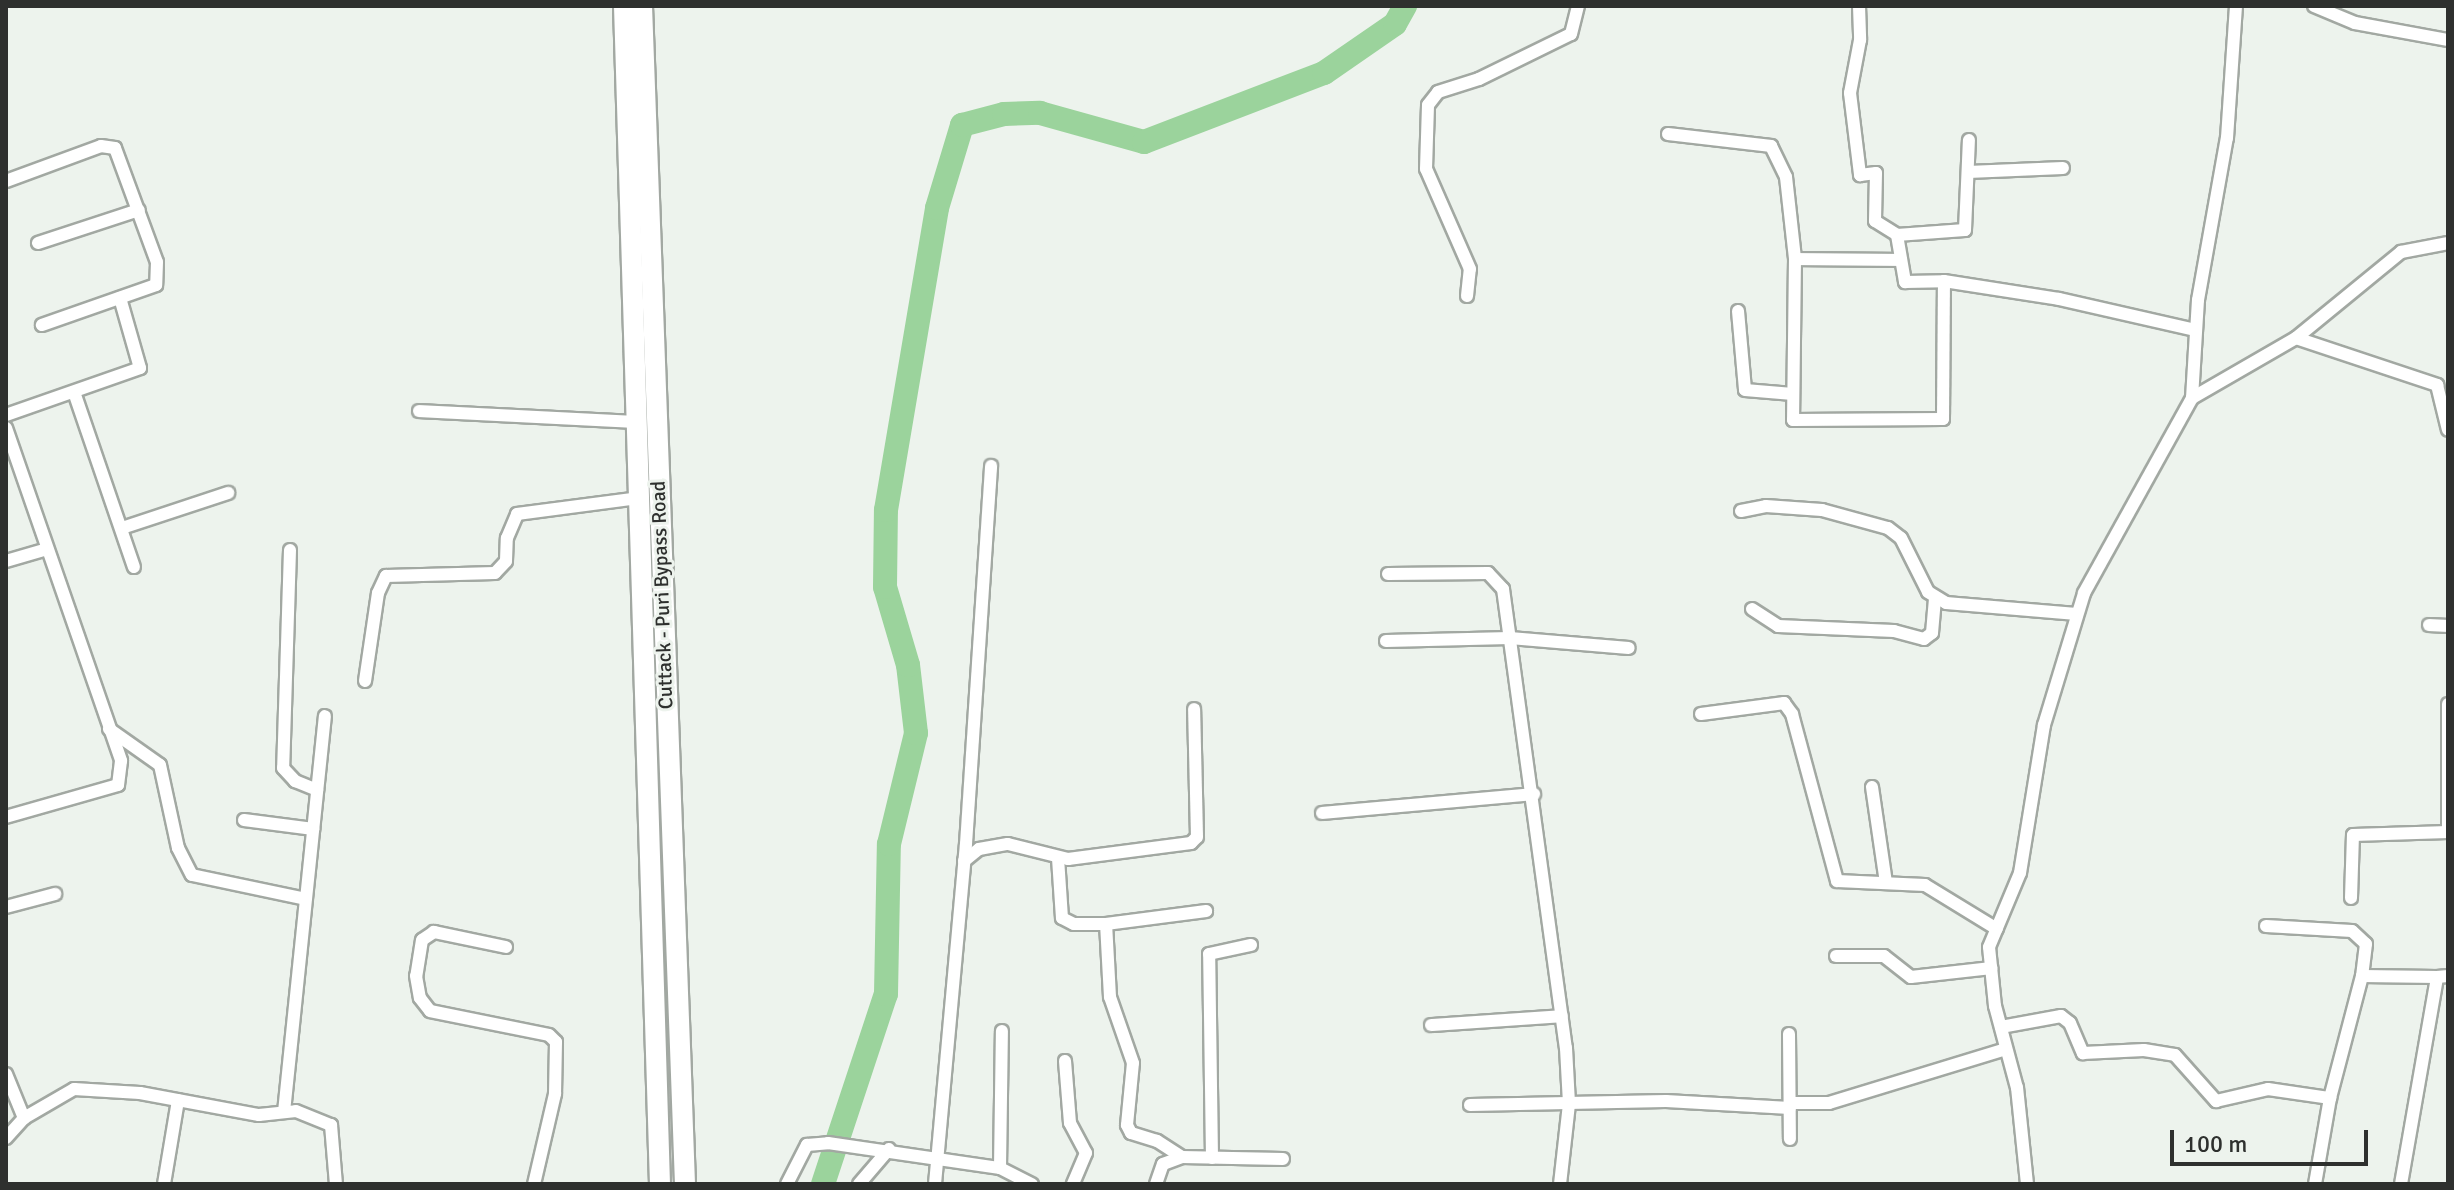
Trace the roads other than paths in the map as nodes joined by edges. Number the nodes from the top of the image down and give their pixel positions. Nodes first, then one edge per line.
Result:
1 (624, 6) edge
2 (642, 6) edge
3 (1578, 6) edge
4 (1859, 6) edge
5 (2236, 6) edge
6 (2314, 6) edge
7 (2448, 40) edge
8 (1668, 134) dead end
9 (1969, 140) dead end
10 (2063, 168) dead end
11 (1968, 172) junction
12 (6, 181) edge
13 (139, 210) junction
14 (1897, 235) junction
15 (38, 243) dead end
16 (2448, 243) edge
17 (1795, 259) junction
18 (1901, 260) junction
19 (1944, 281) junction
20 (1467, 296) dead end
21 (120, 298) junction
22 (1738, 311) dead end
23 (42, 325) dead end
24 (2196, 330) junction
25 (2296, 338) junction
26 (74, 392) junction
27 (1793, 394) junction
28 (2192, 398) junction
29 (419, 411) dead end
30 (6, 415) edge
31 (635, 422) junction
32 (6, 428) edge
33 (2448, 430) edge
34 (991, 466) dead end
35 (228, 493) dead end
36 (638, 498) junction
37 (1741, 511) dead end
38 (122, 528) junction
39 (47, 549) junction
40 (290, 550) dead end
41 (6, 561) edge
42 (134, 567) dead end
43 (1388, 574) dead end
44 (1935, 599) junction
45 (1752, 609) dead end
46 (2077, 614) junction
47 (2429, 625) dead end
48 (2448, 626) edge
49 (1510, 638) junction
50 (1386, 641) dead end
51 (1629, 648) dead end
52 (365, 681) dead end
53 (2448, 704) edge
54 (1194, 709) dead end
55 (1701, 714) dead end
56 (325, 716) dead end
57 (109, 729) junction
58 (1872, 787) dead end
59 (317, 790) junction
60 (1534, 794) junction
61 (1322, 813) dead end
62 (6, 817) edge
63 (244, 820) dead end
64 (313, 829) junction
65 (1058, 858) junction
66 (964, 861) junction
67 (1886, 883) junction
68 (55, 894) dead end
69 (2351, 898) dead end
70 (306, 899) junction
71 (6, 907) edge
72 (1206, 911) dead end
73 (1106, 924) junction
74 (2266, 926) dead end
75 (1997, 929) junction
76 (1251, 945) dead end
77 (506, 947) dead end
78 (1836, 956) dead end
79 (1991, 968) junction
80 (2362, 976) junction
81 (2443, 976) edge
82 (1562, 1016) junction
83 (1431, 1025) dead end
84 (2001, 1027) junction
85 (1002, 1031) dead end
86 (1789, 1034) dead end
87 (2006, 1049) junction
88 (1065, 1061) dead end
89 (6, 1074) edge
90 (2330, 1098) junction
91 (178, 1100) junction
92 (1569, 1104) junction
93 (1470, 1105) dead end
94 (1790, 1105) junction
95 (284, 1112) junction
96 (24, 1118) junction
97 (6, 1138) edge
98 (1790, 1139) dead end
99 (889, 1149) junction
100 (940, 1157) junction
101 (1182, 1157) junction
102 (1212, 1158) junction
103 (1283, 1159) dead end
104 (1000, 1168) junction
105 (164, 1184) edge
106 (336, 1184) edge
107 (534, 1184) edge
108 (660, 1184) edge
109 (685, 1184) edge
110 (787, 1184) edge
111 (859, 1184) edge
112 (935, 1184) edge
113 (1032, 1184) edge
114 (1073, 1184) edge
115 (1156, 1184) edge
116 (1560, 1184) edge
117 (2027, 1184) edge
118 (2315, 1184) edge
119 (2401, 1184) edge

1 - 31 highway, Cuttack - Puri Bypass Road
2 - 109 highway, Cuttack - Puri Bypass Road
3 - 20 street
4 - 14 street
5 - 24 street
6 - 7 street
8 - 17 street
9 - 11 street
10 - 11 street
11 - 14 street
12 - 13 street
13 - 15 street
13 - 21 street
14 - 18 street
16 - 25 street
17 - 18 street
17 - 27 street
18 - 19 street
19 - 24 street
19 - 27 street
21 - 23 street
21 - 26 street
22 - 27 street
24 - 28 street
25 - 28 street
25 - 33 street
26 - 30 street
26 - 38 street
28 - 46 street
29 - 31 street
31 - 36 highway, Cuttack - Puri Bypass Road
32 - 39 street
34 - 66 street
35 - 38 street
36 - 52 street
36 - 108 highway, Cuttack - Puri Bypass Road
37 - 44 street
38 - 42 street
39 - 41 street
39 - 57 street
40 - 59 street
43 - 49 street
44 - 45 street
44 - 46 street
46 - 75 street
47 - 48 street
49 - 50 street
49 - 51 street
49 - 60 street
53 - 69 street
54 - 65 street
55 - 67 street
56 - 59 street
57 - 62 street
57 - 70 street
58 - 67 street
59 - 64 street
60 - 61 street
60 - 82 street
63 - 64 street
64 - 70 street
65 - 66 street
65 - 73 street
66 - 100 street
67 - 75 street
68 - 71 street
70 - 95 street
72 - 73 street
73 - 101 street
74 - 80 street
75 - 79 street
76 - 102 street
77 - 107 street
78 - 79 street
79 - 84 street
80 - 81 street
80 - 90 street
81 - 119 street
82 - 83 street
82 - 92 street
84 - 87 street
84 - 90 street
85 - 104 street
86 - 94 street
87 - 94 street
87 - 117 street
88 - 114 street
89 - 96 street
90 - 118 street
91 - 95 street
91 - 96 street
91 - 105 street
92 - 93 street
92 - 94 street
92 - 116 street
94 - 98 street
95 - 106 street
96 - 97 street
99 - 100 street
99 - 110 street
99 - 111 street
100 - 104 street
100 - 112 street
101 - 102 street
101 - 115 street
102 - 103 street
104 - 113 street

